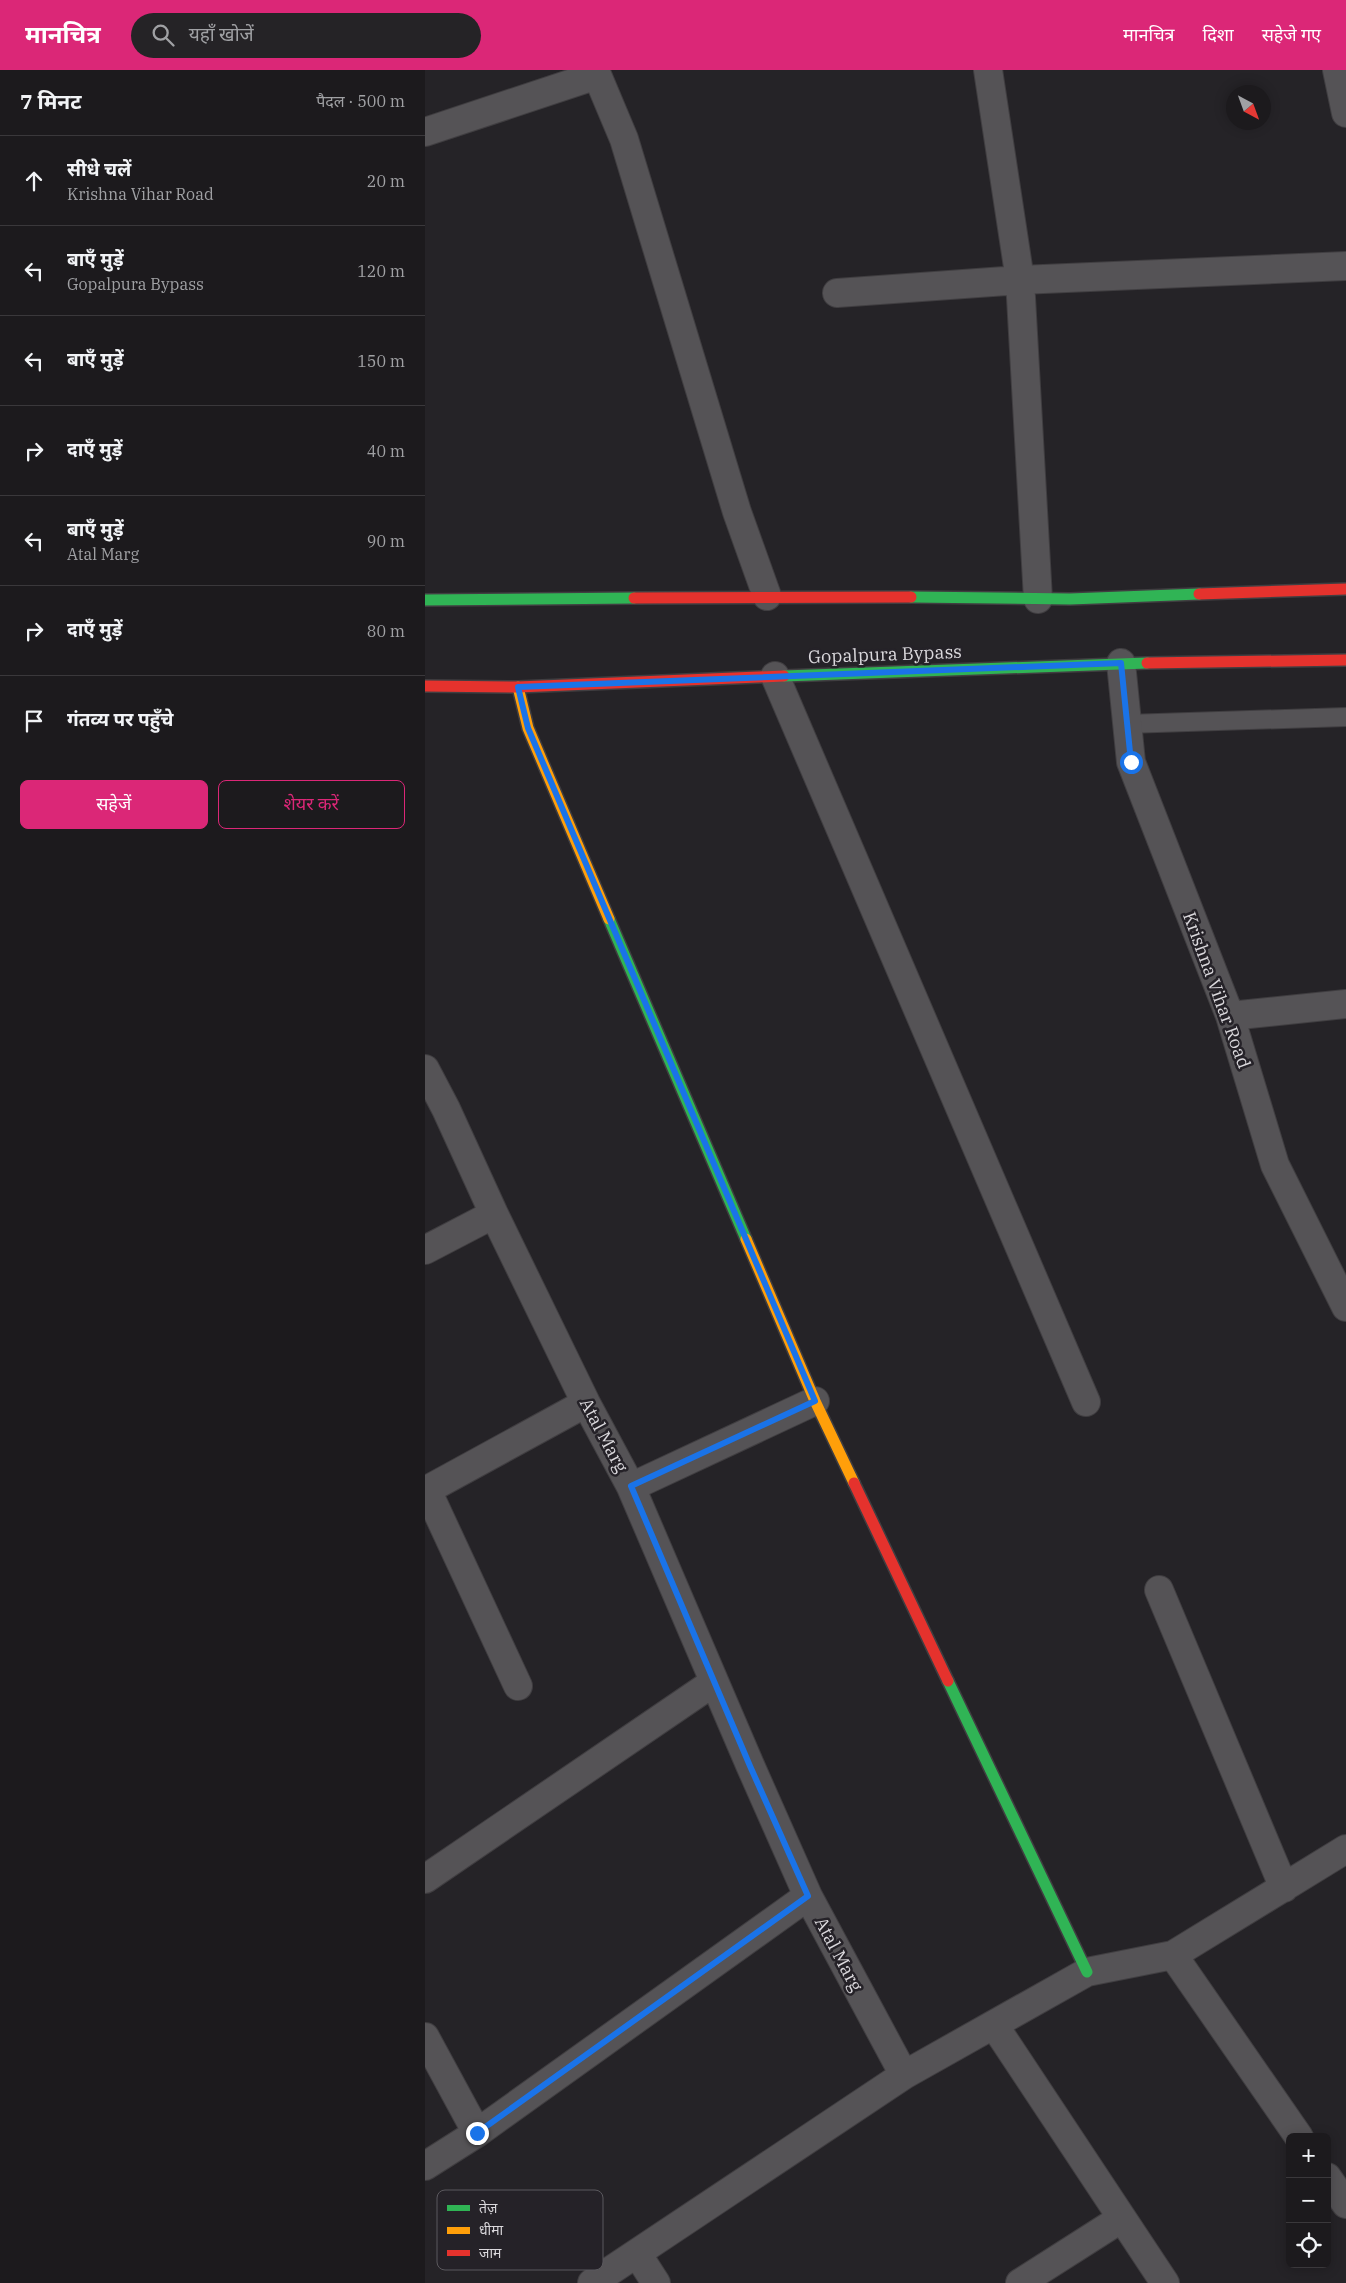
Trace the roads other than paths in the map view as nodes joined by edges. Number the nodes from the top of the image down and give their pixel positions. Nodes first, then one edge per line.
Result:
1 (988, 70) edge
2 (1337, 70) edge
3 (596, 73) edge
4 (1346, 113) edge
5 (425, 132) edge
6 (1346, 266) edge
7 (1020, 280) junction
8 (837, 293) dead end
9 (1346, 589) edge
10 (767, 596) junction
11 (1038, 599) junction
12 (425, 600) edge
13 (1346, 660) edge
14 (1121, 663) junction
15 (775, 676) junction
16 (425, 686) edge
17 (518, 687) junction
18 (1346, 717) edge
19 (1127, 724) junction
20 (1346, 1004) edge
21 (1230, 1016) junction
22 (425, 1069) edge
23 (436, 1110) edge
24 (495, 1214) junction
25 (425, 1250) edge
26 (1345, 1299) edge
27 (815, 1401) junction
28 (1086, 1402) dead end
29 (586, 1403) junction
30 (631, 1486) junction
31 (426, 1490) edge
32 (1159, 1590) dead end
33 (714, 1682) junction
34 (518, 1686) dead end
35 (1346, 1849) edge
36 (425, 1880) edge
37 (1284, 1888) junction
38 (808, 1896) junction
39 (1173, 1955) junction
40 (1087, 1972) junction
41 (994, 2025) junction
42 (425, 2037) edge
43 (904, 2076) junction
44 (477, 2133) junction
45 (1296, 2133) edge
46 (425, 2166) edge
47 (1328, 2178) edge
48 (1346, 2204) edge
49 (1122, 2218) junction
50 (638, 2255) junction
51 (592, 2283) edge
52 (656, 2283) edge
53 (1020, 2283) edge
54 (1165, 2283) edge

1 - 7 street
2 - 4 street
3 - 5 street
3 - 10 street
6 - 7 street
7 - 8 street
7 - 11 street
9 - 11 main road
10 - 11 main road
10 - 12 main road
13 - 14 main road, Gopalpura Bypass
14 - 15 main road, Gopalpura Bypass
14 - 19 street, Krishna Vihar Road
15 - 17 main road, Gopalpura Bypass
15 - 28 street
16 - 17 main road, Gopalpura Bypass
17 - 27 main road
18 - 19 lane
19 - 21 street, Krishna Vihar Road
20 - 21 street
21 - 26 street, Krishna Vihar Road
22 - 23 street, Atal Marg
23 - 24 street, Atal Marg
24 - 25 street
24 - 29 street, Atal Marg
27 - 30 street
27 - 40 main road
29 - 30 street, Atal Marg
29 - 31 street
30 - 33 street, Atal Marg
31 - 34 street
32 - 37 street
33 - 36 street
33 - 38 street, Atal Marg
35 - 37 street
37 - 39 street
38 - 43 street, Atal Marg
38 - 44 street
39 - 40 street
39 - 45 street
40 - 41 street
41 - 43 street
41 - 49 street
42 - 44 street
43 - 50 street
44 - 46 street
47 - 48 street
49 - 53 street
49 - 54 street
50 - 51 street
50 - 52 street

